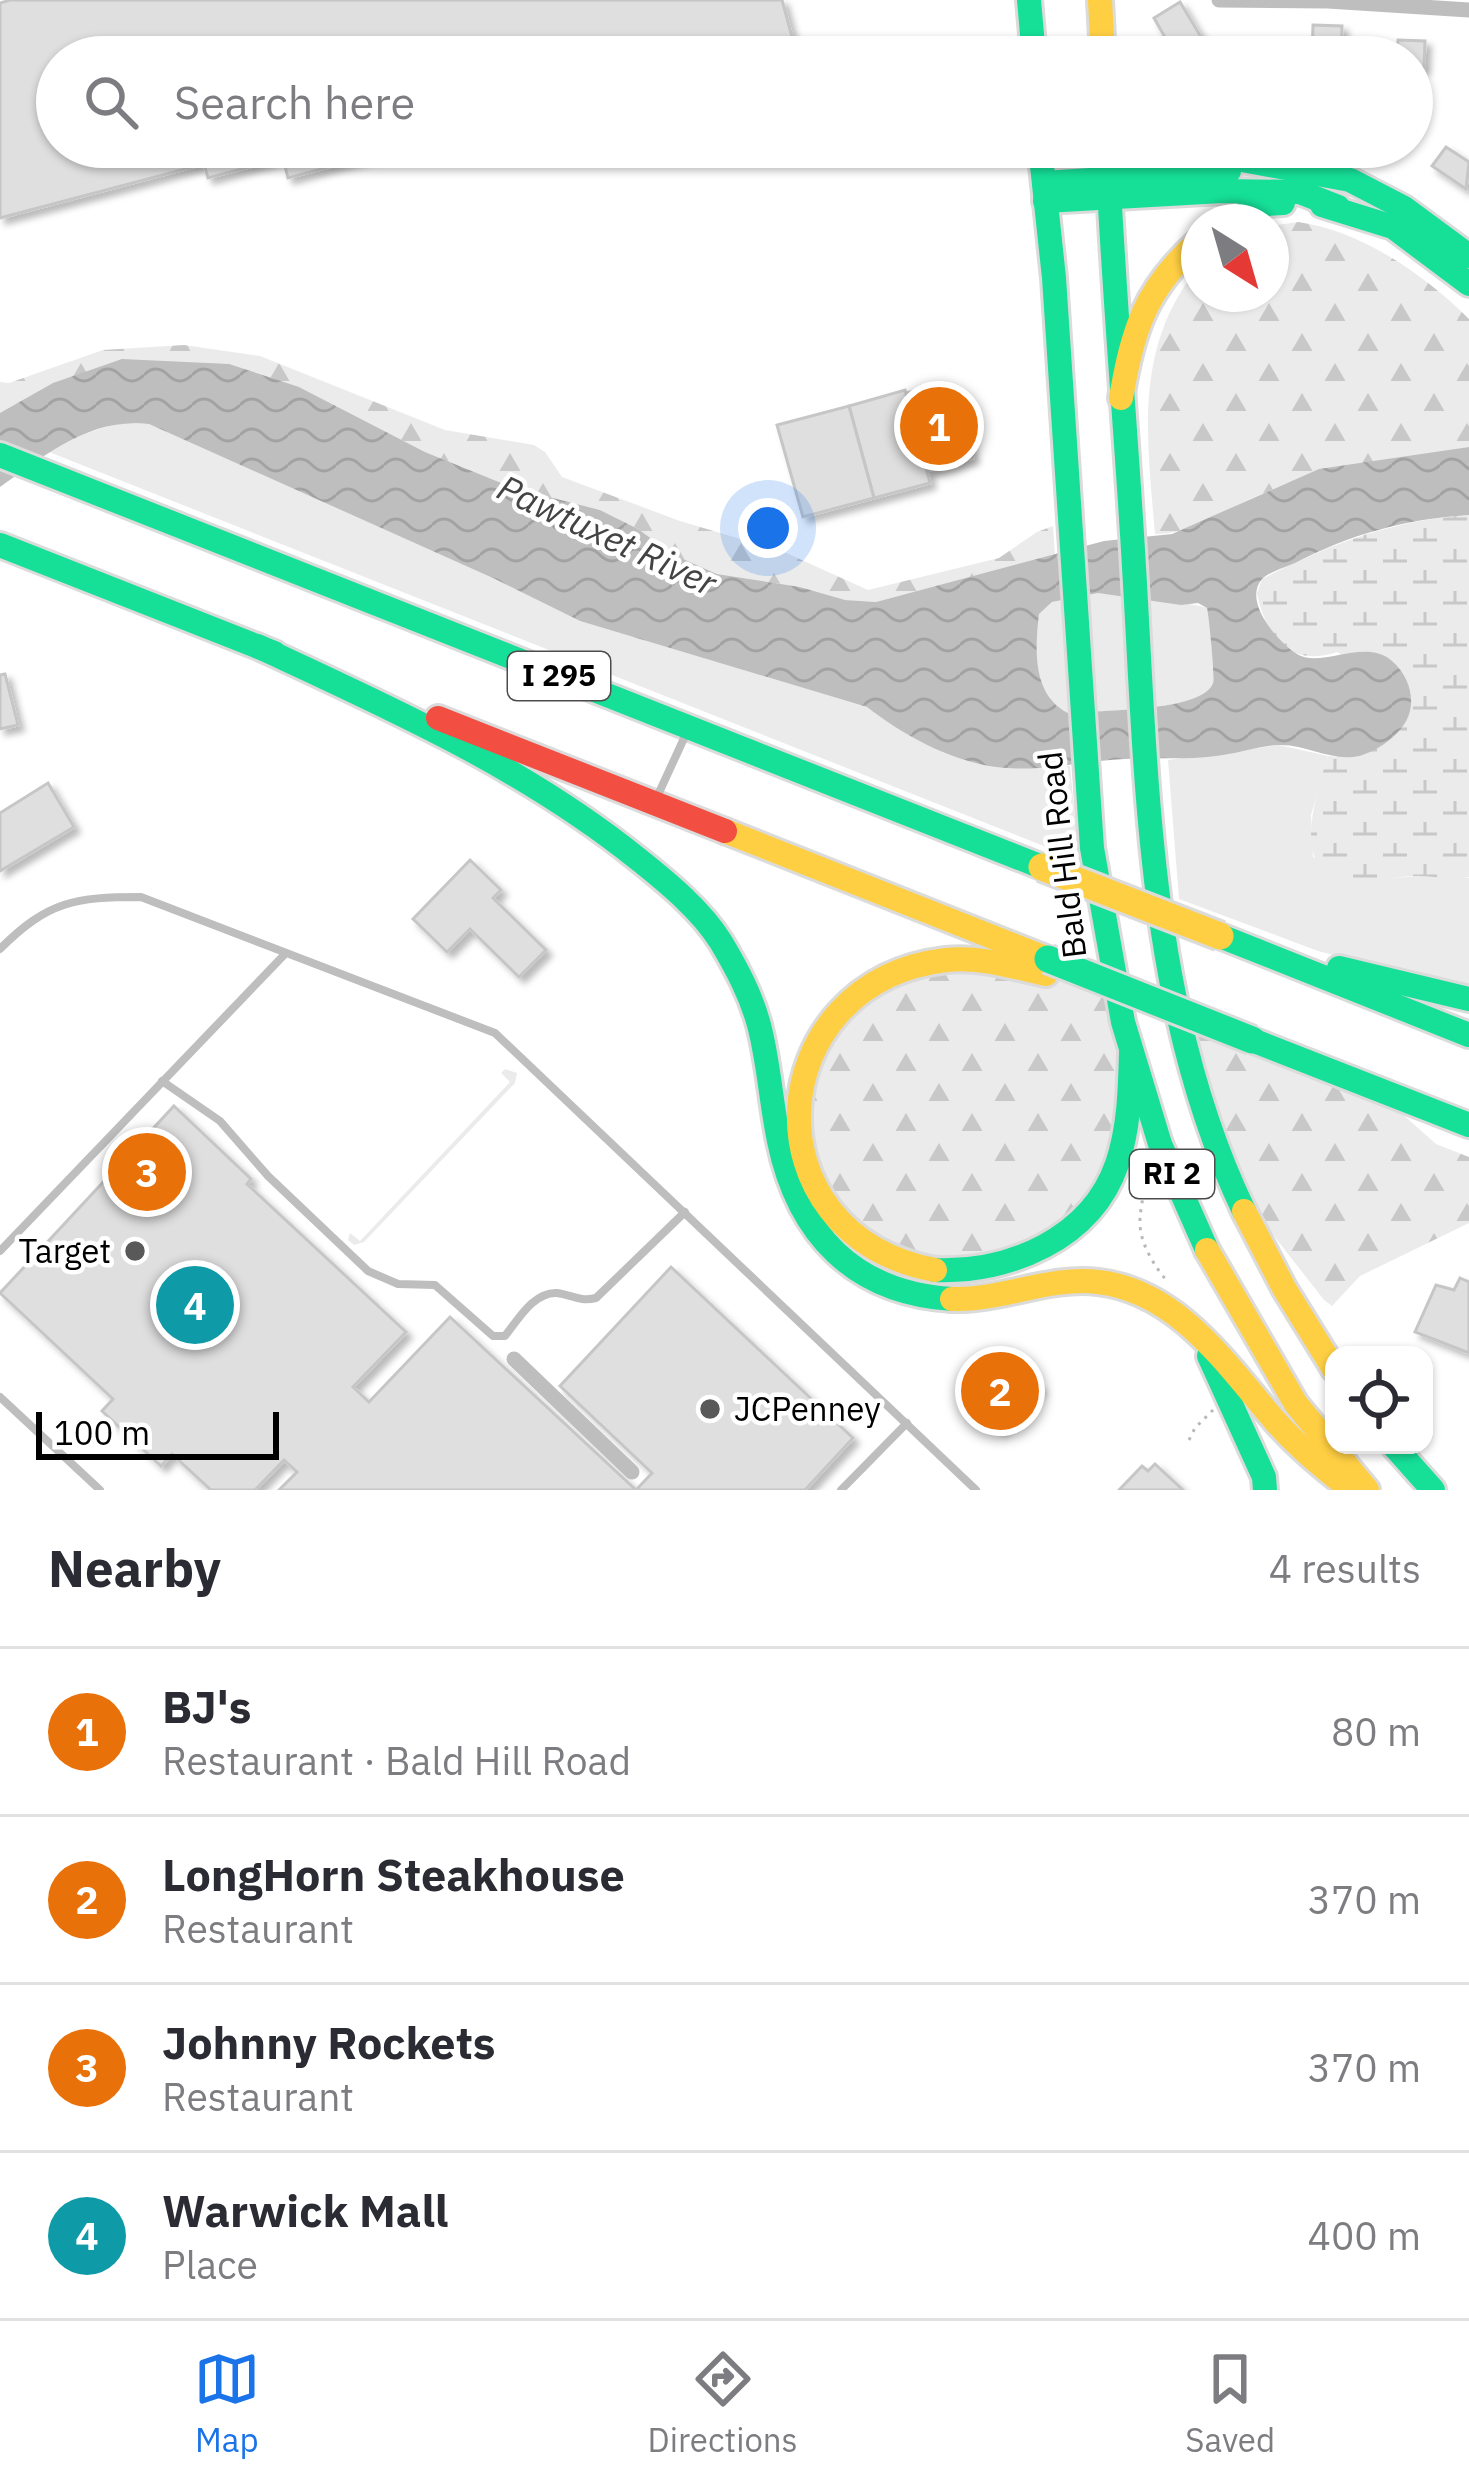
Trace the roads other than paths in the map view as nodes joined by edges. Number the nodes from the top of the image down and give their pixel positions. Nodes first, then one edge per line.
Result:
1 (1029, 0) edge
2 (1100, 0) edge
3 (1220, 0) edge
4 (1328, 1) edge
5 (1469, 10) edge
6 (1032, 36) edge
7 (1103, 36) edge
8 (1042, 168) edge
9 (1108, 168) edge
10 (1293, 168) joint
11 (1108, 187) junction
12 (1045, 192) junction
13 (1267, 204) edge
14 (1339, 207) junction
15 (1469, 256) edge
16 (1181, 259) edge
17 (1469, 284) edge
18 (1121, 398) junction
19 (0, 455) edge
20 (0, 545) edge
21 (256, 646) junction
22 (689, 727) junction
23 (654, 803) junction
24 (1232, 941) junction
25 (0, 949) edge
26 (285, 953) junction
27 (1047, 966) junction
28 (1469, 999) edge
29 (1469, 1035) edge
30 (1131, 1053) junction
31 (162, 1081) junction
32 (1469, 1125) edge
33 (685, 1212) junction
34 (0, 1250) edge
35 (1197, 1335) junction
36 (1325, 1354) edge
37 (514, 1359) dead end
38 (0, 1397) edge
39 (907, 1423) junction
40 (1401, 1454) edge
41 (632, 1472) dead end
42 (100, 1490) edge
43 (842, 1490) edge
44 (976, 1490) edge
45 (1265, 1490) edge
46 (1352, 1490) edge
47 (1367, 1490) edge
48 (1433, 1490) edge

1 - 6 main road
2 - 7 main road
3 - 4 street
4 - 5 street
8 - 12 main road, Bald Hill Road / RI 2
9 - 11 main road, RI 2
10 - 11 main road
10 - 15 main road
11 - 12 main road
11 - 14 main road
11 - 18 main road, RI 2
12 - 30 main road, Bald Hill Road / RI 2
13 - 14 main road
14 - 17 main road
16 - 18 main road
18 - 36 main road, RI 2
19 - 22 main road, I 295
20 - 21 main road, I 295
21 - 23 main road, I 295
21 - 35 main road
22 - 23 lane
22 - 24 main road, I 295, bridge
23 - 27 main road, I 295
24 - 28 main road
24 - 29 main road, I 295
25 - 26 lane
26 - 31 lane
26 - 33 lane
27 - 30 main road
27 - 32 main road, bridge
30 - 47 main road, Bald Hill Road / RI 2
31 - 33 lane
31 - 34 lane
33 - 39 lane
35 - 45 main road
35 - 46 main road
37 - 41 street
38 - 42 lane
39 - 43 lane
39 - 44 lane
40 - 48 main road

